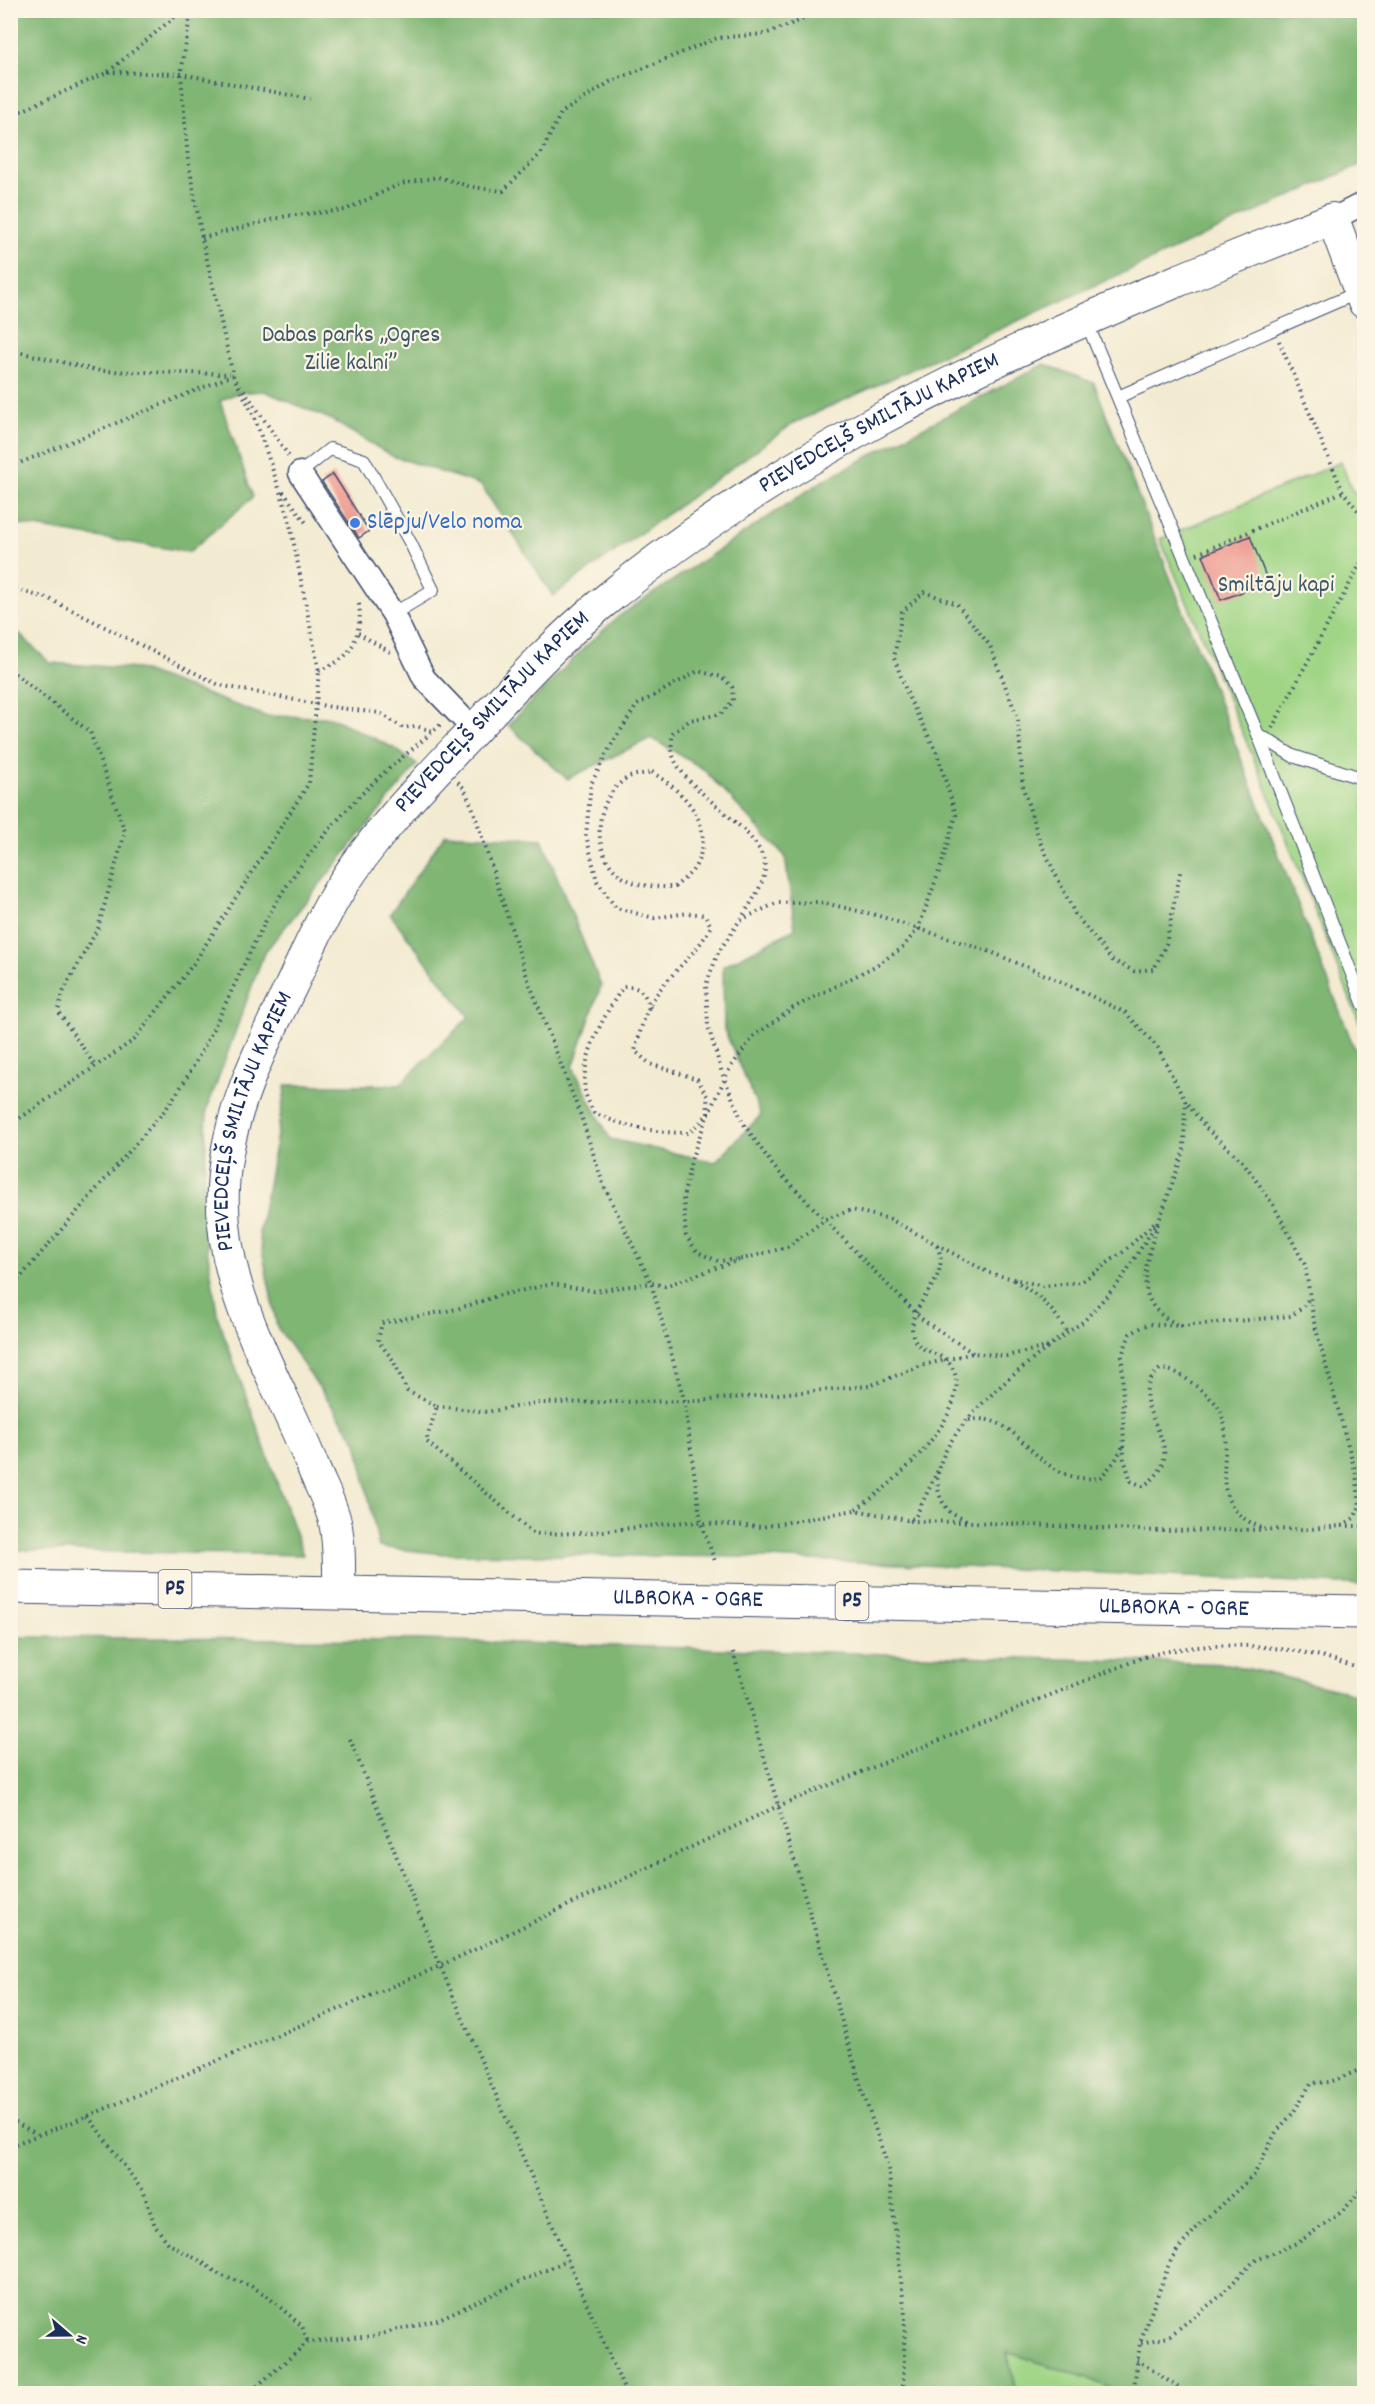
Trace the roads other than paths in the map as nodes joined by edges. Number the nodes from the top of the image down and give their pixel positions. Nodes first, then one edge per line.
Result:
1 (1365, 203) edge
2 (1333, 219) junction
3 (1362, 297) edge
4 (1085, 319) junction
5 (1118, 397) junction
6 (300, 473) joint
7 (393, 615) junction
8 (465, 719) junction
9 (1263, 738) junction
10 (1365, 779) edge
11 (1365, 1005) edge
12 (10, 1587) edge
13 (339, 1591) junction
14 (1365, 1612) edge

1 - 2 street
2 - 3 street
2 - 4 street, PIEVEDCEĻŠ SMILTĀJU KAPIEM
3 - 5 lane
4 - 5 lane
4 - 8 street, PIEVEDCEĻŠ SMILTĀJU KAPIEM
5 - 9 lane
6 - 7 street
6 - 7 lane
7 - 8 street
8 - 13 street, PIEVEDCEĻŠ SMILTĀJU KAPIEM
9 - 10 lane
9 - 11 lane
12 - 13 main road, ULBROKA - OGRE / P5
13 - 14 main road, ULBROKA - OGRE / P5

